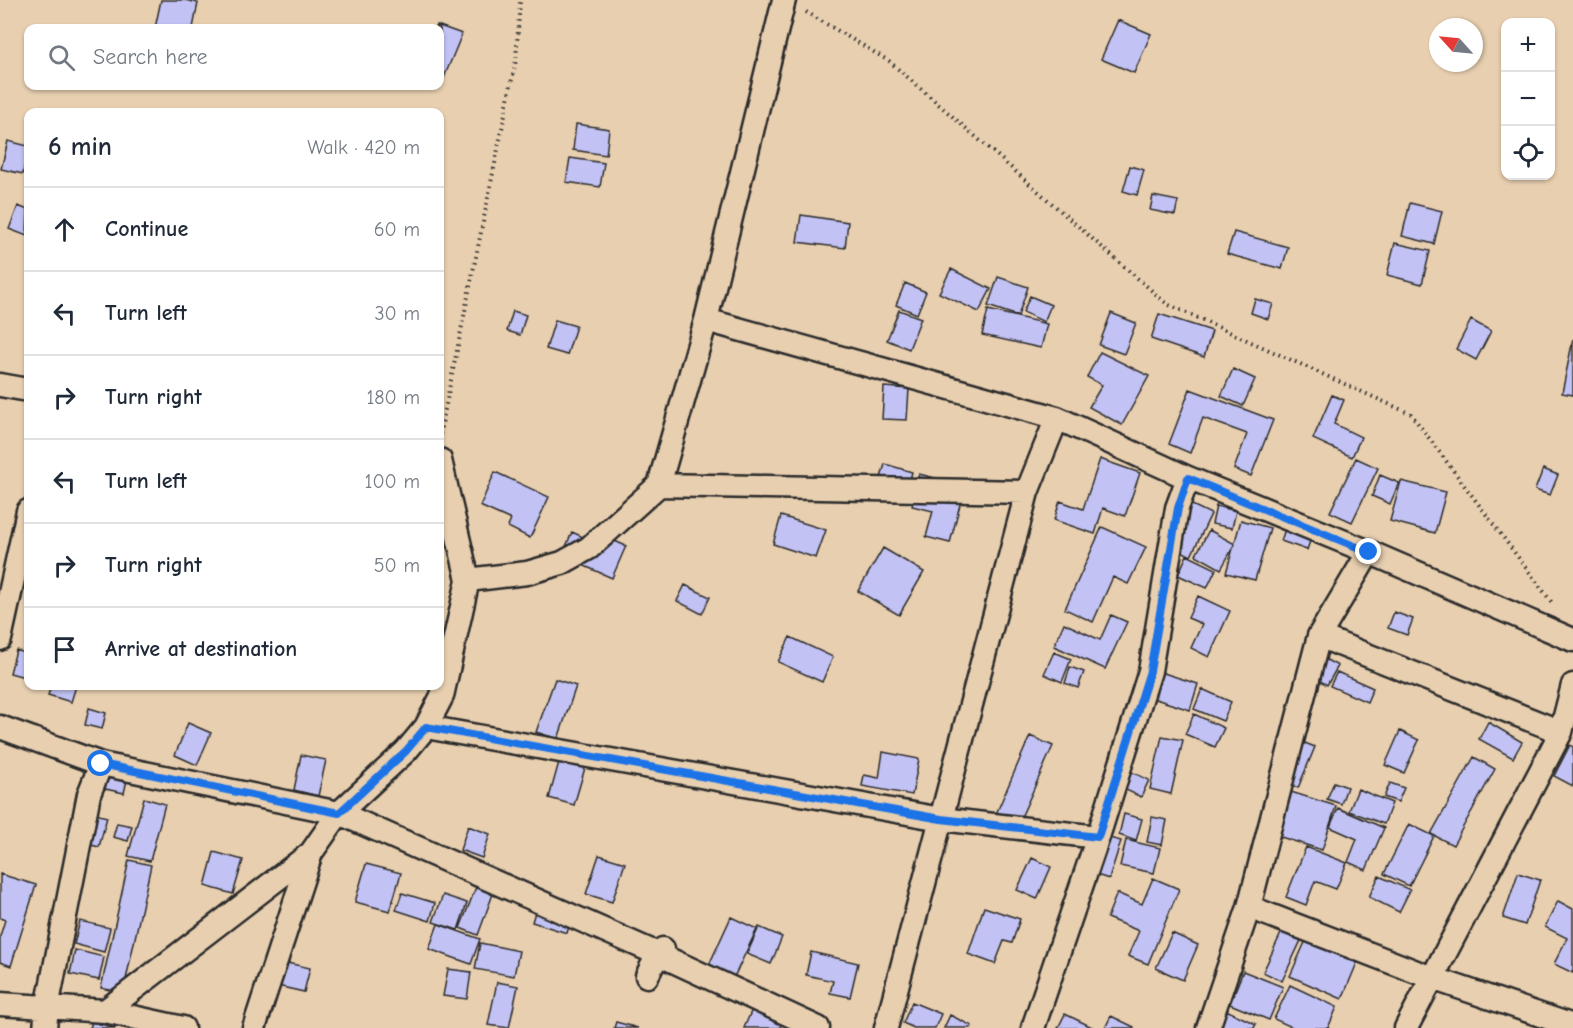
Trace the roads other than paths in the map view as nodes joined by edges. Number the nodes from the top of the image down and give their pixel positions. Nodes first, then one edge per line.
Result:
1 (790, 3) edge
2 (706, 320) junction
3 (0, 385) edge
4 (24, 389) edge
5 (1057, 418) junction
6 (444, 477) edge
7 (1188, 478) junction
8 (660, 485) junction
9 (1027, 492) junction
10 (24, 529) edge
11 (1369, 552) junction
12 (468, 580) junction
13 (1319, 636) junction
14 (0, 639) edge
15 (1573, 640) edge
16 (444, 683) edge
17 (1573, 685) edge
18 (442, 690) edge
19 (0, 727) edge
20 (426, 727) junction
21 (1561, 732) junction
22 (101, 764) junction
23 (339, 813) junction
24 (941, 819) junction
25 (1098, 837) junction
26 (311, 853) junction
27 (1249, 907) junction
28 (660, 951) junction
29 (647, 976) dead end
30 (1432, 978) junction
31 (0, 1004) edge
32 (105, 1011) junction
33 (46, 1018) edge
34 (1573, 1026) edge
35 (183, 1028) edge
36 (254, 1028) edge
37 (818, 1028) edge
38 (886, 1028) edge
39 (1034, 1028) edge
40 (1208, 1028) edge
41 (1406, 1028) edge

1 - 2 street
2 - 5 street
2 - 8 street
3 - 4 street
5 - 7 street
5 - 9 street
6 - 12 street
7 - 11 street
7 - 25 street
8 - 9 street
8 - 12 street
9 - 24 street
10 - 14 street
11 - 13 street
11 - 15 street
12 - 16 street
13 - 21 street
13 - 27 street
17 - 21 street
18 - 20 street
19 - 22 street
20 - 23 street
20 - 24 street
21 - 30 street
22 - 23 street
22 - 33 street
23 - 26 street
23 - 28 street
24 - 25 street
24 - 38 street
25 - 39 street
26 - 32 street
26 - 36 street
27 - 30 street
27 - 40 street
28 - 29 street
28 - 37 street
30 - 34 street
30 - 41 street
31 - 33 street
32 - 33 street
32 - 35 street

